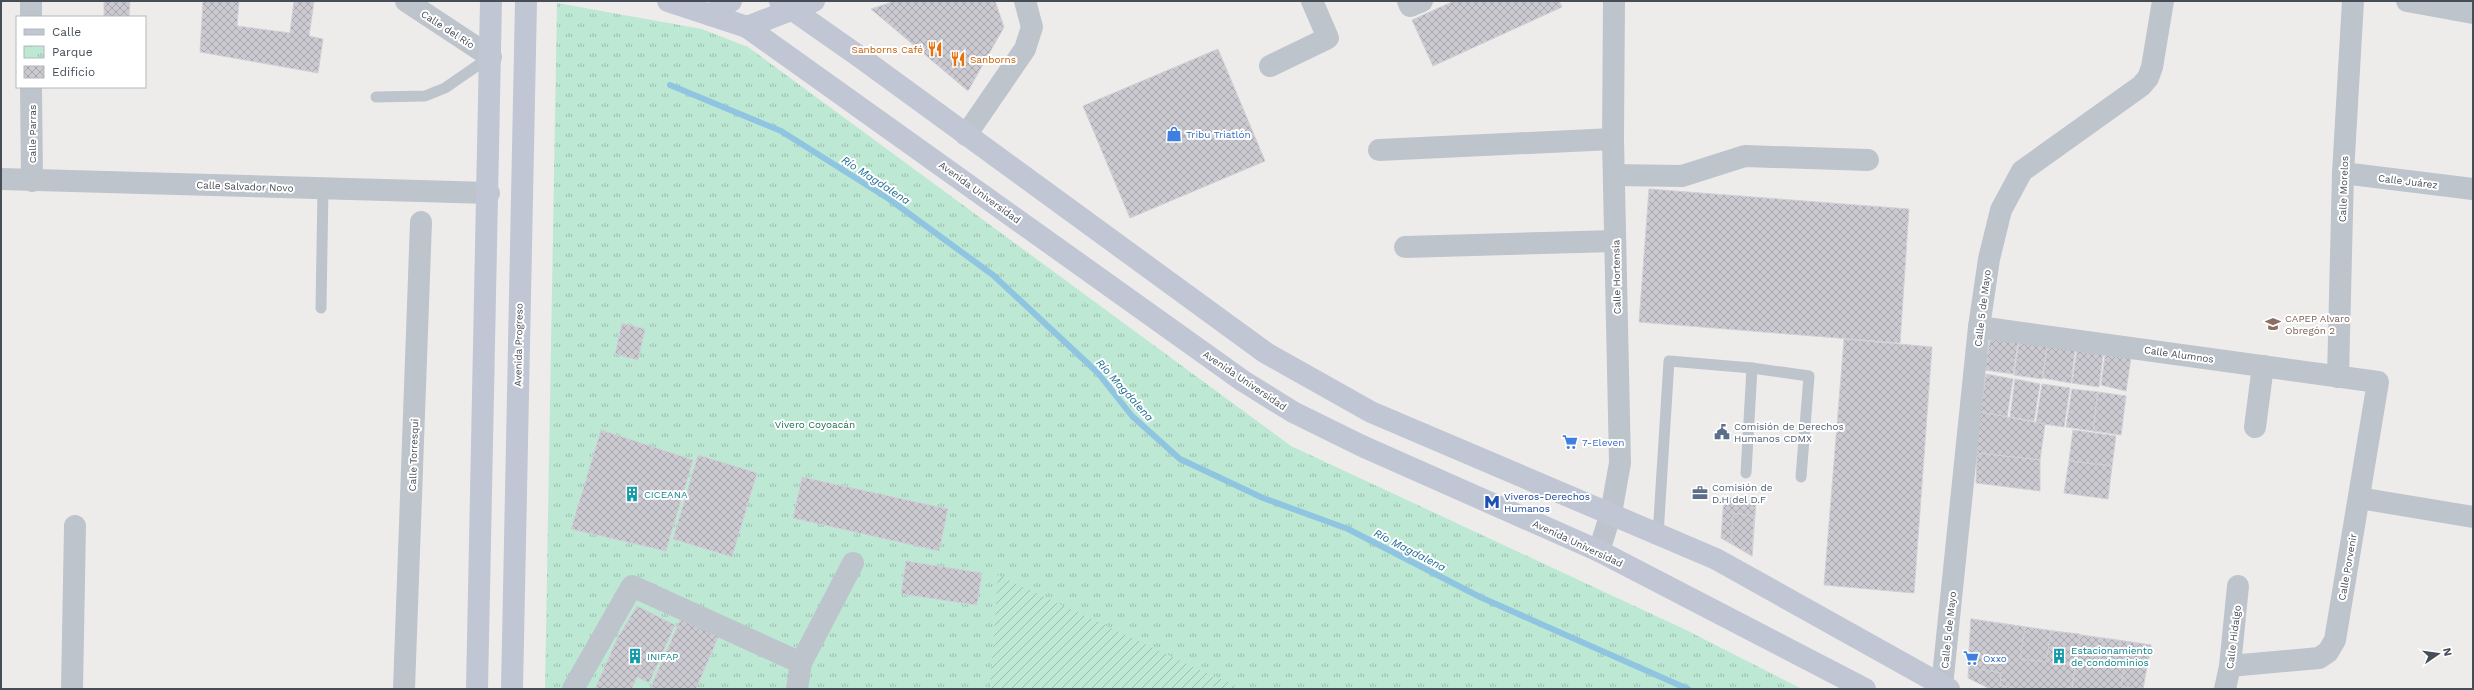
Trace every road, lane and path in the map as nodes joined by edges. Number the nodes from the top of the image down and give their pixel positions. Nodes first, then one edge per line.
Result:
1 (31, 1) edge
2 (406, 1) edge
3 (491, 1) edge
4 (526, 1) edge
5 (668, 1) edge
6 (731, 1) edge
7 (814, 1) edge
8 (1025, 1) edge
9 (1312, 1) edge
10 (1408, 1) edge
11 (1422, 1) edge
12 (1614, 1) edge
13 (2163, 1) edge
14 (2353, 1) edge
15 (2406, 1) edge
16 (786, 5) edge
17 (2473, 13) edge
18 (710, 14) junction
19 (31, 16) edge
20 (748, 27) junction
21 (491, 57) junction
22 (1270, 66) dead end
23 (32, 88) edge
24 (376, 97) dead end
25 (966, 134) junction
26 (1613, 139) junction
27 (1379, 150) dead end
28 (1868, 160) dead end
29 (2343, 173) junction
30 (1614, 175) junction
31 (1, 180) edge
32 (32, 181) junction
33 (323, 188) junction
34 (2473, 189) edge
35 (489, 193) junction
36 (421, 222) dead end
37 (1615, 241) junction
38 (1405, 247) dead end
39 (321, 308) dead end
40 (1979, 327) junction
41 (2263, 366) junction
42 (1752, 368) junction
43 (2338, 377) junction
44 (2378, 382) joint
45 (2255, 427) dead end
46 (1746, 473) dead end
47 (1801, 477) dead end
48 (481, 498) junction
49 (2359, 498) junction
50 (514, 499) junction
51 (1611, 513) junction
52 (2473, 517) edge
53 (75, 526) dead end
54 (1658, 535) junction
55 (1599, 551) junction
56 (853, 563) dead end
57 (2238, 586) dead end
58 (800, 663) junction
59 (2230, 666) junction
60 (1945, 687) edge
61 (72, 689) edge
62 (404, 689) edge
63 (477, 689) edge
64 (512, 689) edge
65 (573, 689) edge
66 (797, 689) edge
67 (1865, 689) edge
68 (2225, 689) edge

1 - 19 street
2 - 21 street, Calle del Río
3 - 21 main road
4 - 50 main road, Avenida Progreso
5 - 18 main road, Avenida Universidad
6 - 18 main road
7 - 16 main road
8 - 25 street
9 - 22 street
10 - 11 street
12 - 26 street, Calle Hortensia
13 - 40 street, Calle 5 de Mayo
14 - 29 street, Calle Morelos
15 - 17 street
16 - 20 main road
16 - 25 main road
18 - 20 main road, Avenida Universidad
20 - 55 main road, Avenida Universidad
21 - 24 lane
21 - 35 main road
23 - 32 street, Calle Parras
25 - 51 main road
26 - 27 street
26 - 30 street, Calle Hortensia
28 - 30 street
29 - 34 street, Calle Juárez
29 - 43 street, Calle Morelos
30 - 37 street, Calle Hortensia
31 - 32 street, Calle Salvador Novo
32 - 33 street, Calle Salvador Novo
33 - 35 street, Calle Salvador Novo
33 - 39 lane
35 - 48 main road
36 - 62 street, Calle Torresqui
37 - 38 street
37 - 51 street, Calle Hortensia
40 - 41 street, Calle Alumnos
40 - 60 street, Calle 5 de Mayo
41 - 43 street, Calle Alumnos
41 - 45 street
42 - 46 lane
42 - 47 lane
42 - 54 lane
43 - 44 street, Calle Alumnos
44 - 49 street, Calle Porvenir
48 - 50 main road
48 - 63 main road
49 - 52 street
49 - 59 street, Calle Porvenir
50 - 64 main road, Avenida Progreso
51 - 54 main road
51 - 55 street, Calle Hortensia
53 - 61 street
54 - 60 main road
55 - 67 main road, Avenida Universidad
56 - 58 street
57 - 59 street, Calle Hidalgo
58 - 65 street
58 - 66 street
59 - 68 street, Calle Hidalgo

